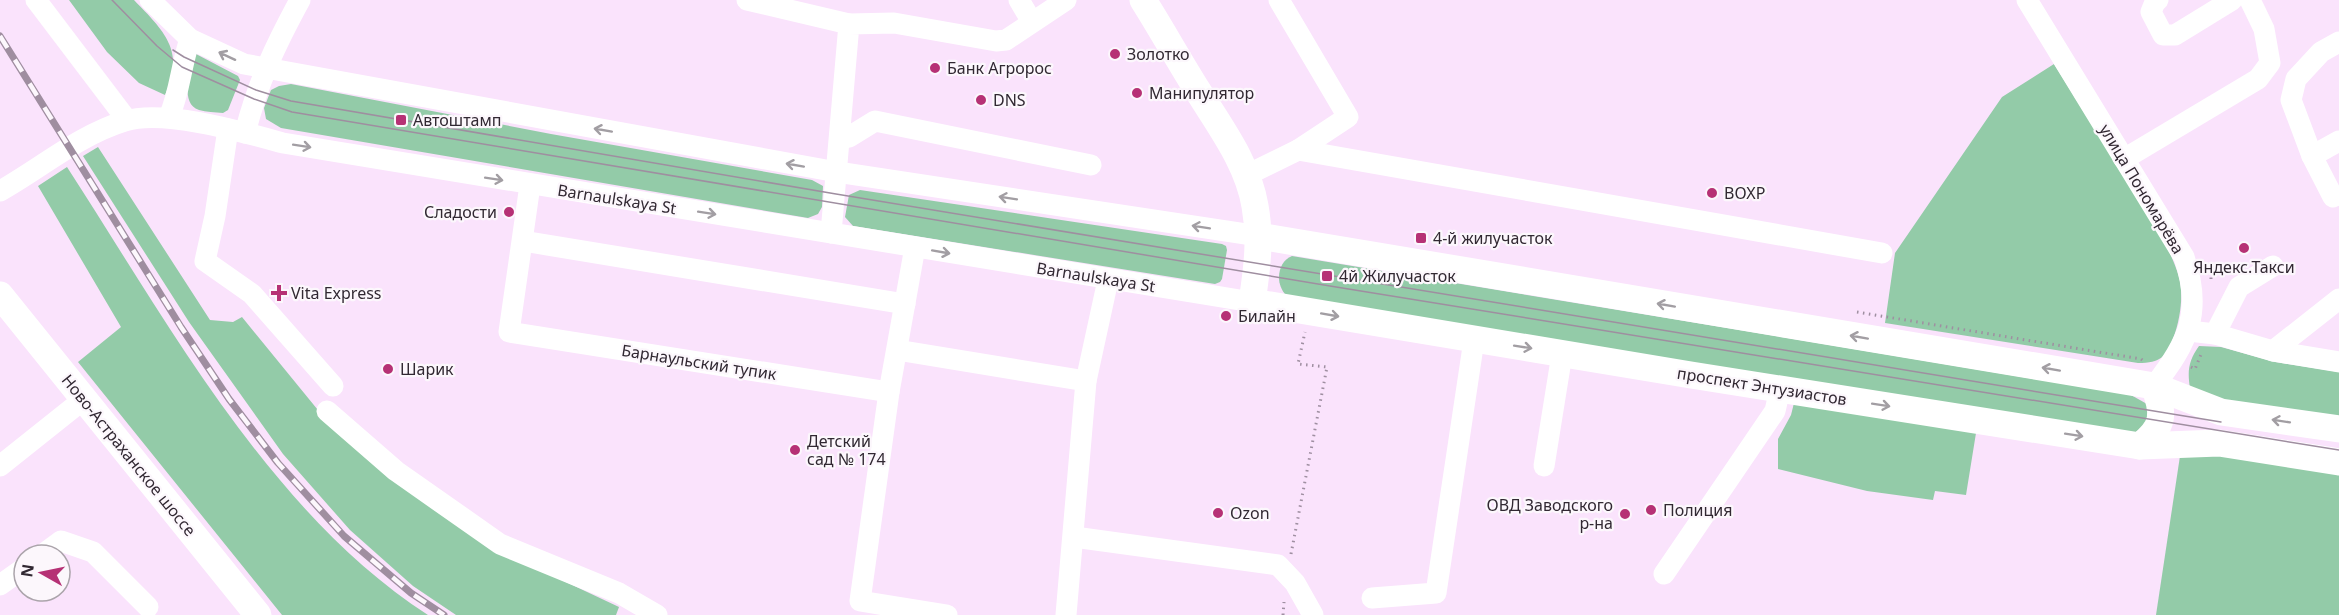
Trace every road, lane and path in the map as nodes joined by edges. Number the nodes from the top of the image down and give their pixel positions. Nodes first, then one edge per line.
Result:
1 (36, 0) edge
2 (150, 0) edge
3 (300, 0) edge
4 (747, 0) edge
5 (1019, 0) edge
6 (1066, 0) edge
7 (1143, 0) edge
8 (1280, 0) edge
9 (2027, 0) edge
10 (2158, 0) edge
11 (2232, 0) edge
12 (2250, 0) edge
13 (1032, 22) junction
14 (849, 24) junction
15 (190, 39) junction
16 (2339, 42) edge
17 (266, 68) junction
18 (170, 117) junction
19 (127, 120) junction
20 (236, 131) junction
21 (840, 140) junction
22 (2339, 141) edge
23 (1298, 150) junction
24 (2312, 156) junction
25 (2124, 159) junction
26 (1091, 165) dead end
27 (837, 172) junction
28 (1247, 175) junction
29 (530, 185) junction
30 (3, 186) edge
31 (2333, 197) dead end
32 (831, 233) junction
33 (1259, 236) junction
34 (523, 241) junction
35 (915, 247) junction
36 (1882, 253) dead end
37 (2273, 266) dead end
38 (1108, 280) junction
39 (0, 295) edge
40 (2339, 299) edge
41 (1252, 302) junction
42 (905, 304) junction
43 (1310, 311) junction
44 (2189, 331) junction
45 (2215, 334) junction
46 (1474, 339) junction
47 (897, 350) junction
48 (2273, 351) junction
49 (1562, 354) junction
50 (2339, 362) edge
51 (1086, 381) junction
52 (333, 386) dead end
53 (2154, 386) junction
54 (1780, 389) junction
55 (889, 392) junction
56 (84, 399) junction
57 (327, 411) dead end
58 (2339, 429) edge
59 (2140, 446) junction
60 (2339, 462) edge
61 (0, 466) edge
62 (1544, 466) dead end
63 (1074, 537) junction
64 (72, 545) edge
65 (1664, 574) dead end
66 (1287, 575) junction
67 (1372, 598) dead end
68 (148, 607) dead end
69 (258, 615) edge
70 (657, 615) edge
71 (947, 615) edge
72 (1066, 615) edge
73 (1313, 615) edge

1 - 19 street
2 - 15 street
3 - 17 street
4 - 14 street
5 - 13 street
6 - 13 street
7 - 28 main road
8 - 23 street
9 - 25 street, улица Пономарёва
10 - 11 street
12 - 25 street
13 - 14 street
14 - 21 street
17 -> 15 street
15 - 18 street
16 - 24 street
17 - 20 street
27 -> 17 street
18 - 19 street, Barnaulskaya St
18 - 20 street, Barnaulskaya St
19 - 30 street, Barnaulskaya St
20 -> 29 street, Barnaulskaya St
20 - 52 street
21 - 26 street
21 - 27 street
22 - 24 street
23 - 28 street
23 - 36 street
24 - 31 street
25 - 44 street, улица Пономарёва
27 - 32 street
33 -> 27 street
28 - 33 main road
29 -> 32 street, Barnaulskaya St
29 - 34 street
32 - 35 street, Barnaulskaya St
33 - 41 main road
53 -> 33 main road
34 - 42 street
34 - 55 street, Барнаульский тупик
35 -> 38 street, Barnaulskaya St
35 - 42 street
37 - 45 street
38 - 41 street, Barnaulskaya St
38 - 51 street
39 - 56 main road, Ново-Астраханское шоссе
40 - 48 street
41 - 43 main road, проспект Энтузиастов
42 - 47 street
43 -> 46 main road, проспект Энтузиастов
43 - 66 path
44 - 45 street
44 - 53 street, улица Пономарёва
45 - 48 street
46 -> 49 main road, проспект Энтузиастов
46 - 67 street
47 - 51 street
47 - 55 street
48 - 50 street
49 - 54 main road, проспект Энтузиастов
49 - 62 street
51 - 63 street
58 -> 53 main road
53 - 59 main road
54 -> 59 main road, проспект Энтузиастов
54 - 65 street
55 - 71 street
56 - 61 street
56 - 69 main road, Ново-Астраханское шоссе
57 - 70 street
59 - 60 main road, проспект Энтузиастов
63 - 66 street
63 - 72 street
64 - 68 street
66 - 73 street

